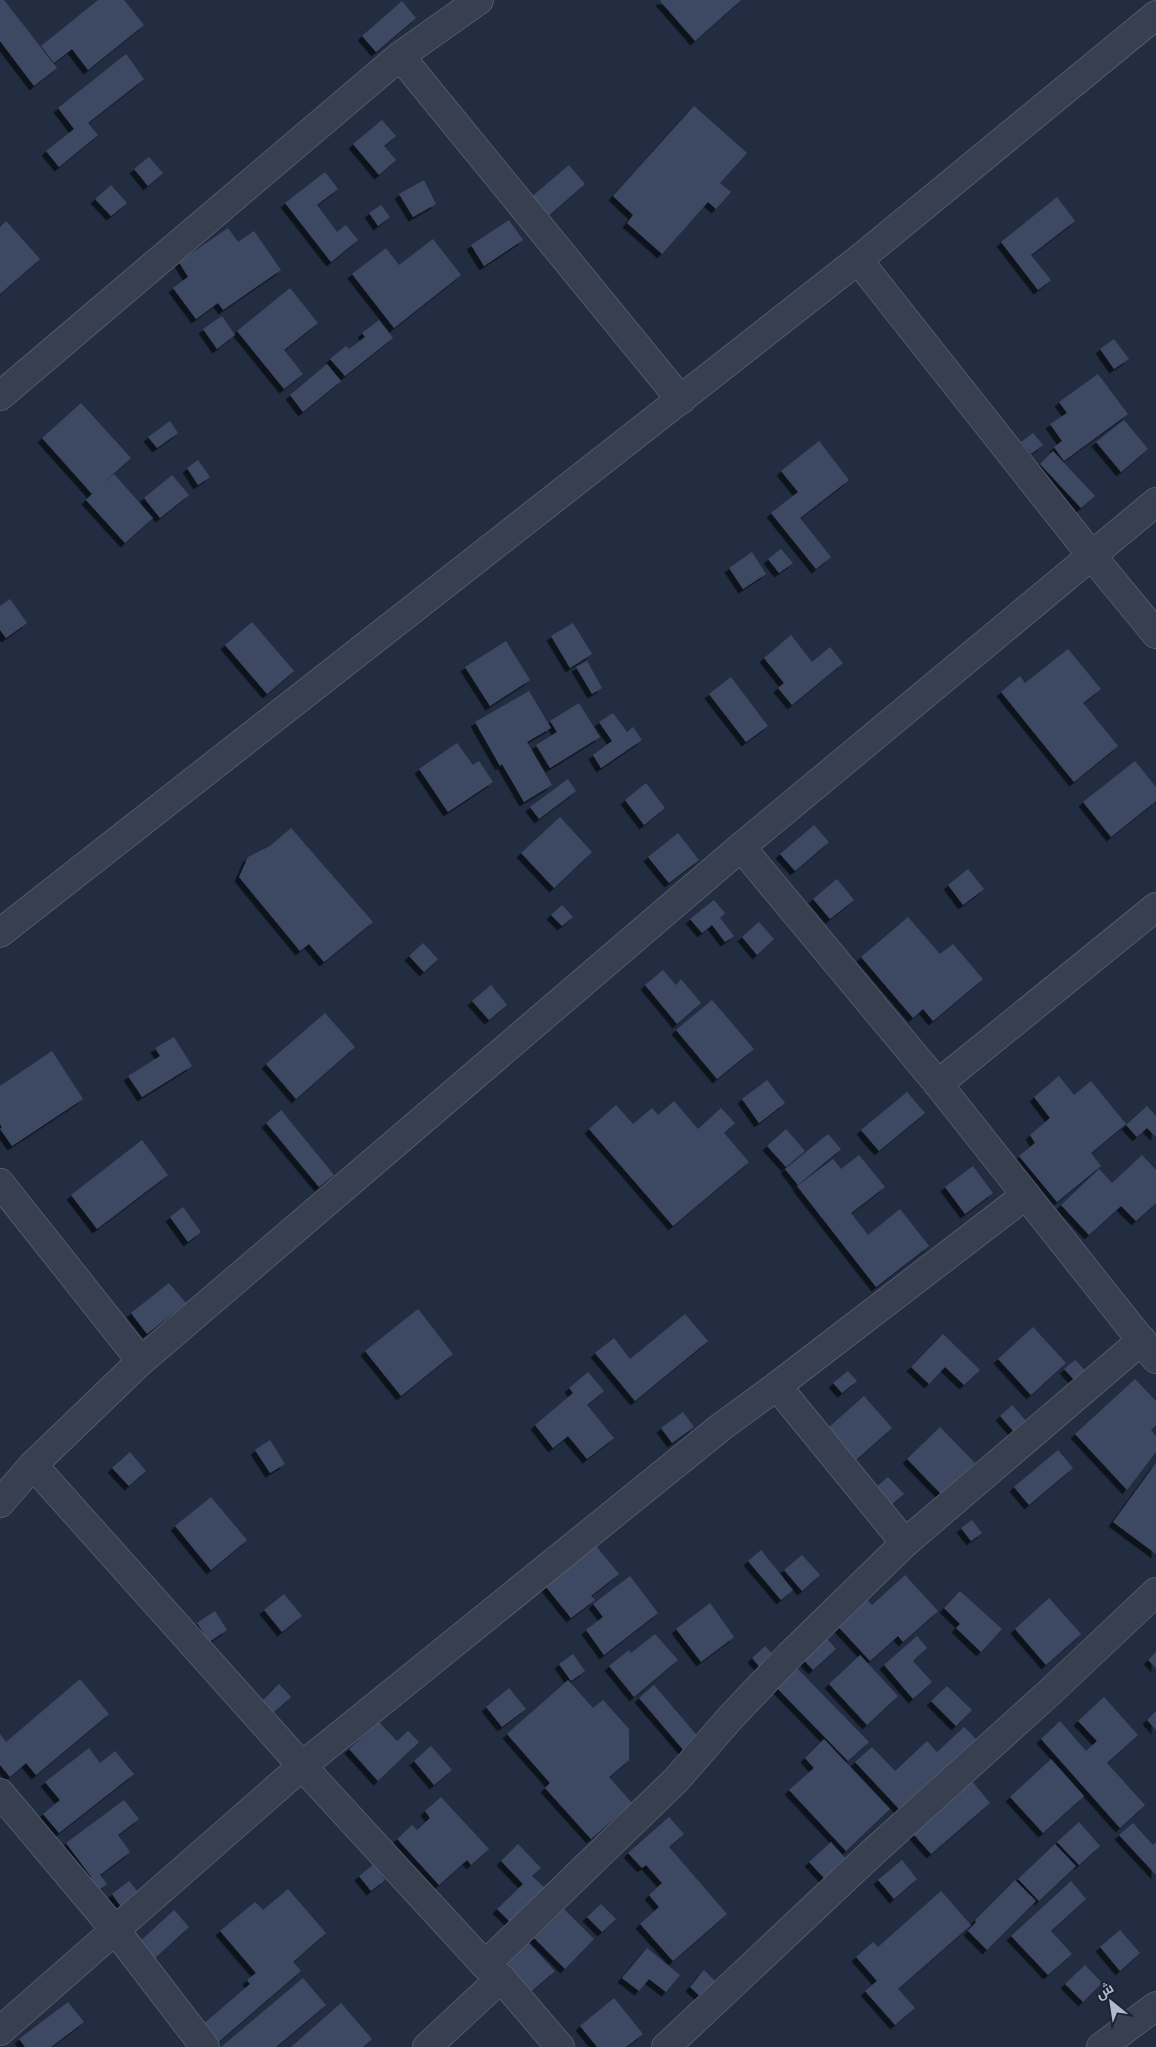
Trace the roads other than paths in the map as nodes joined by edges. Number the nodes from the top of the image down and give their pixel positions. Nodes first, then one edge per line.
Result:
1 (479, 0) edge
2 (1156, 15) edge
3 (400, 56) junction
4 (858, 260) junction
5 (0, 396) edge
6 (681, 400) junction
7 (1156, 502) edge
8 (1092, 556) junction
9 (1156, 634) edge
10 (741, 847) junction
11 (1156, 907) edge
12 (0, 933) edge
13 (938, 1084) junction
14 (0, 1183) edge
15 (1026, 1195) junction
16 (1150, 1345) edge
17 (141, 1361) junction
18 (777, 1386) junction
19 (33, 1465) junction
20 (0, 1503) edge
21 (905, 1543) junction
22 (1156, 1592) edge
23 (302, 1766) junction
24 (0, 1793) edge
25 (116, 1931) junction
26 (493, 1971) junction
27 (1156, 2006) edge
28 (0, 2031) edge
29 (205, 2047) edge
30 (426, 2047) edge
31 (560, 2047) edge
32 (666, 2047) edge
33 (1101, 2047) edge

1 - 3 street
2 - 4 street
3 - 5 street
3 - 6 street
4 - 6 street
4 - 8 street
6 - 12 street
7 - 8 street
8 - 9 street
8 - 10 street
10 - 13 street
10 - 17 street
11 - 13 street
13 - 15 street
14 - 17 street
15 - 16 street
15 - 18 street
16 - 21 street
17 - 19 street
18 - 21 street
18 - 23 street
19 - 20 street
19 - 23 street
21 - 26 street
22 - 32 street
23 - 25 street
23 - 26 street
24 - 25 street
25 - 28 street
25 - 29 street
26 - 30 street
26 - 31 street
27 - 33 street

